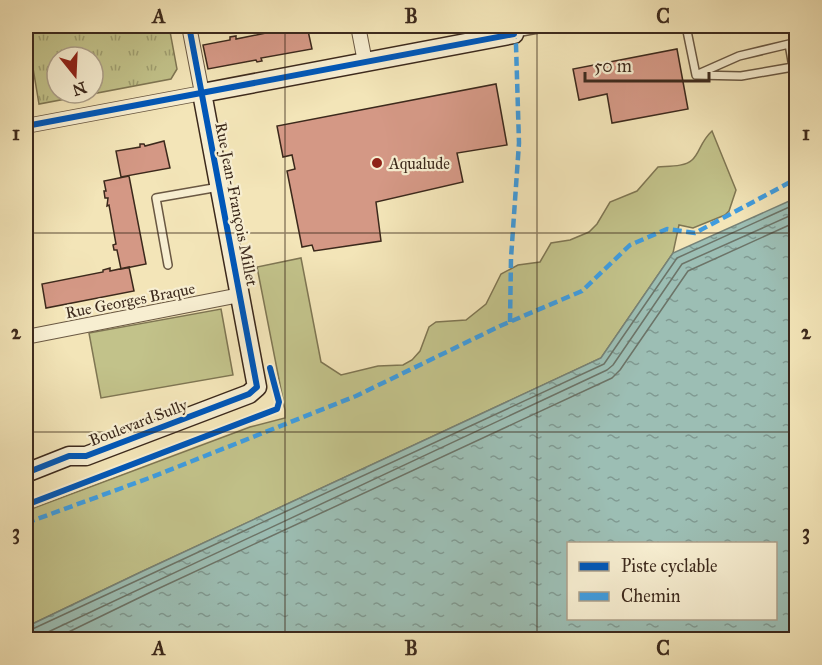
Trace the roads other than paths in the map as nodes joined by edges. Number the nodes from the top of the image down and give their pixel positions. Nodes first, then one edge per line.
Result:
1 (189, 26) edge
2 (358, 26) edge
3 (554, 26) edge
4 (686, 26) edge
5 (513, 30) edge
6 (365, 62) junction
7 (696, 75) junction
8 (202, 93) junction
9 (26, 126) edge
10 (219, 187) junction
11 (168, 265) dead end
12 (240, 295) junction
13 (26, 337) edge
14 (257, 387) joint
15 (26, 472) edge

1 - 8 street, Rue Jean-François Millet
2 - 6 street
3 - 5 lane
4 - 7 lane
5 - 6 street
6 - 8 street
7 - 7 lane
8 - 9 street
8 - 10 street, Rue Jean-François Millet
10 - 11 lane
10 - 12 street, Rue Jean-François Millet
12 - 13 street, Rue Georges Braque
12 - 14 street, Rue Jean-François Millet
14 - 15 street, Boulevard Sully

